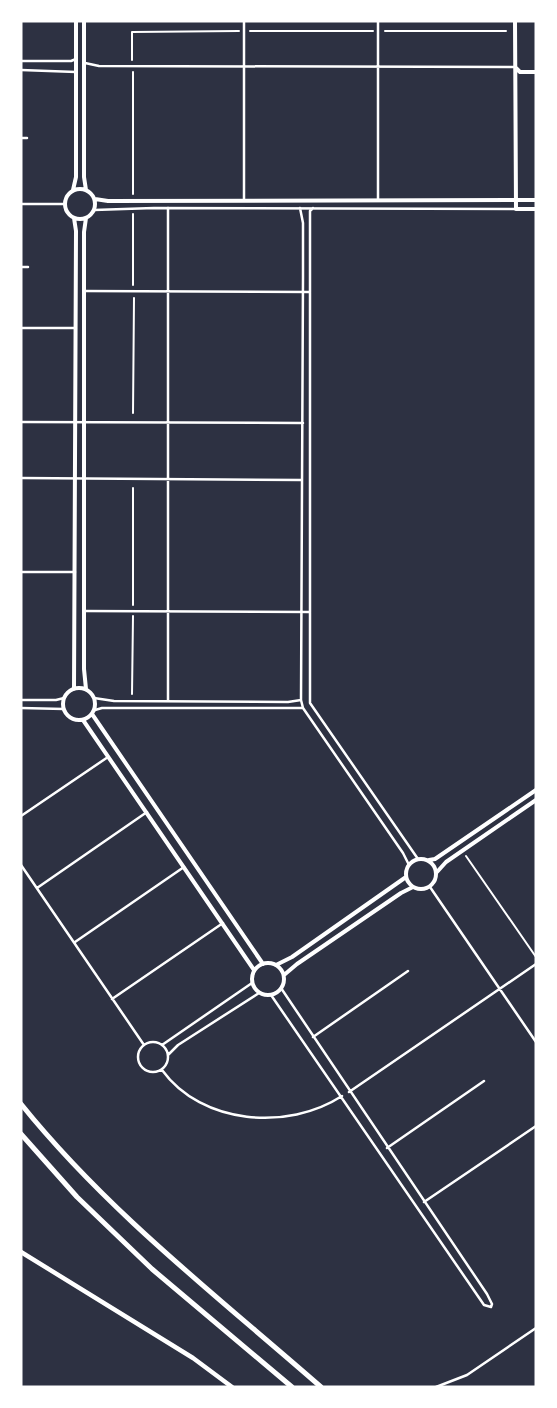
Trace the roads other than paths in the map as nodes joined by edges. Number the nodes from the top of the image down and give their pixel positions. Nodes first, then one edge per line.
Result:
1 (76, 21) edge
2 (84, 21) edge
3 (244, 21) edge
4 (378, 21) edge
5 (515, 21) edge
6 (239, 31) dead end
7 (250, 31) dead end
8 (373, 31) dead end
9 (385, 31) dead end
10 (506, 31) dead end
11 (76, 59) junction
12 (132, 60) dead end
13 (21, 61) edge
14 (84, 62) junction
15 (378, 66) junction
16 (515, 66) junction
17 (243, 67) junction
18 (21, 70) edge
19 (76, 72) junction
20 (133, 72) dead end
21 (536, 72) edge
22 (21, 138) edge
23 (27, 138) dead end
24 (73, 190) junction
25 (86, 190) junction
26 (133, 194) dead end
27 (95, 199) junction
28 (244, 200) junction
29 (378, 200) junction
30 (536, 200) edge
31 (515, 201) junction
32 (21, 204) edge
33 (65, 204) junction
34 (168, 208) junction
35 (300, 208) junction
36 (313, 208) junction
37 (536, 208) edge
38 (516, 209) junction
39 (94, 210) junction
40 (133, 214) dead end
41 (74, 218) junction
42 (86, 218) junction
43 (21, 267) edge
44 (28, 267) dead end
45 (133, 286) dead end
46 (84, 291) junction
47 (168, 292) junction
48 (303, 292) junction
49 (310, 292) junction
50 (134, 298) dead end
51 (21, 328) edge
52 (76, 328) junction
53 (133, 413) dead end
54 (21, 422) edge
55 (75, 423) junction
56 (84, 423) junction
57 (168, 423) junction
58 (303, 423) junction
59 (21, 478) edge
60 (75, 478) junction
61 (84, 478) junction
62 (168, 478) junction
63 (303, 480) junction
64 (133, 488) dead end
65 (21, 572) edge
66 (75, 572) junction
67 (132, 605) dead end
68 (84, 611) junction
69 (168, 611) junction
70 (302, 611) junction
71 (310, 612) junction
72 (133, 616) dead end
73 (74, 689) junction
74 (86, 689) junction
75 (132, 694) dead end
76 (64, 698) junction
77 (94, 698) junction
78 (21, 700) edge
79 (168, 700) junction
80 (301, 700) junction
81 (21, 708) edge
82 (303, 708) junction
83 (64, 709) junction
84 (93, 712) junction
85 (83, 720) junction
86 (109, 756) junction
87 (536, 790) edge
88 (536, 800) edge
89 (147, 812) junction
90 (21, 816) edge
91 (466, 856) dead end
92 (418, 859) junction
93 (429, 860) junction
94 (21, 865) edge
95 (409, 865) junction
96 (185, 867) junction
97 (437, 872) junction
98 (406, 877) junction
99 (413, 887) junction
100 (430, 887) junction
101 (37, 888) junction
102 (224, 923) junction
103 (74, 942) junction
104 (536, 957) edge
105 (263, 964) junction
106 (536, 964) edge
107 (276, 966) junction
108 (254, 970) junction
109 (408, 971) dead end
110 (284, 976) junction
111 (252, 983) junction
112 (281, 988) junction
113 (500, 989) junction
114 (258, 993) junction
115 (271, 995) junction
116 (112, 998) junction
117 (312, 1037) junction
118 (536, 1042) edge
119 (144, 1045) junction
120 (162, 1045) junction
121 (168, 1054) junction
122 (162, 1070) junction
123 (484, 1081) dead end
124 (349, 1092) junction
125 (342, 1096) junction
126 (21, 1104) edge
127 (536, 1126) edge
128 (21, 1134) edge
129 (387, 1148) junction
130 (424, 1202) junction
131 (21, 1252) edge
132 (535, 1329) edge
133 (232, 1387) edge
134 (292, 1387) edge
135 (321, 1387) edge
136 (436, 1387) edge

1 - 11 main road
2 - 14 main road
3 - 17 street
4 - 15 street
5 - 16 main road
6 - 12 street
7 - 8 street
9 - 10 street
11 - 13 street
11 - 19 main road
14 - 17 street
14 - 25 main road
15 - 16 street
15 - 17 street
15 - 29 street
16 - 21 main road
16 - 31 main road
17 - 28 street
18 - 19 street
19 - 24 main road
20 - 26 street
22 - 23 street
24 - 25 main road
24 - 33 main road
25 - 27 main road
27 - 28 main road
27 - 39 main road
28 - 29 main road
29 - 31 main road
30 - 31 main road
31 - 38 main road
32 - 33 street
33 - 41 main road
34 - 35 street
34 - 39 street
34 - 47 street
35 - 36 street
35 - 48 street
36 - 38 street
36 - 49 street
37 - 38 main road
39 - 42 main road
40 - 45 street
41 - 42 main road
41 - 52 main road
42 - 46 main road
43 - 44 street
46 - 47 street
46 - 56 main road
47 - 48 street
47 - 57 street
48 - 49 street
48 - 58 street
49 - 71 street
50 - 53 street
51 - 52 street
52 - 55 main road
54 - 55 street
55 - 56 street
55 - 60 main road
56 - 57 street
56 - 61 main road
57 - 58 street
57 - 62 street
58 - 63 street
59 - 60 street
60 - 61 street
60 - 66 main road
61 - 62 street
61 - 68 main road
62 - 63 street
62 - 69 street
63 - 70 street
64 - 67 street
65 - 66 street
66 - 73 main road
68 - 69 street
68 - 74 main road
69 - 70 street
69 - 79 street
70 - 71 street
70 - 80 street
71 - 92 street
72 - 75 street
73 - 74 main road
73 - 76 main road
74 - 77 main road
76 - 78 street
76 - 83 main road
77 - 79 street
77 - 84 main road
79 - 80 street
80 - 82 street
81 - 83 street
82 - 84 street
82 - 95 street
83 - 85 main road
84 - 85 main road
84 - 105 main road
85 - 86 main road
86 - 89 main road
86 - 90 street
87 - 93 main road
88 - 97 main road
89 - 96 main road
89 - 101 street
91 - 104 street
92 - 93 main road
92 - 95 main road
93 - 97 main road
94 - 101 street
95 - 98 main road
96 - 102 main road
96 - 103 street
97 - 100 main road
98 - 99 main road
98 - 107 main road
99 - 100 main road
99 - 110 main road
100 - 113 street
101 - 103 street
102 - 108 main road
102 - 116 street
103 - 116 street
105 - 107 main road
105 - 108 main road
106 - 113 street
107 - 110 main road
108 - 111 main road
109 - 117 street
110 - 112 main road
111 - 114 main road
111 - 120 street
112 - 115 main road
112 - 117 street
113 - 118 street
113 - 124 street
114 - 115 main road
114 - 121 street
115 - 125 street
116 - 119 street
117 - 124 street
119 - 120 street
119 - 122 street
120 - 121 street
121 - 122 street
122 - 125 street
123 - 129 street
124 - 129 street
125 - 130 street
126 - 135 highway
127 - 130 street
128 - 134 highway
129 - 130 street
131 - 133 main road
132 - 136 street

